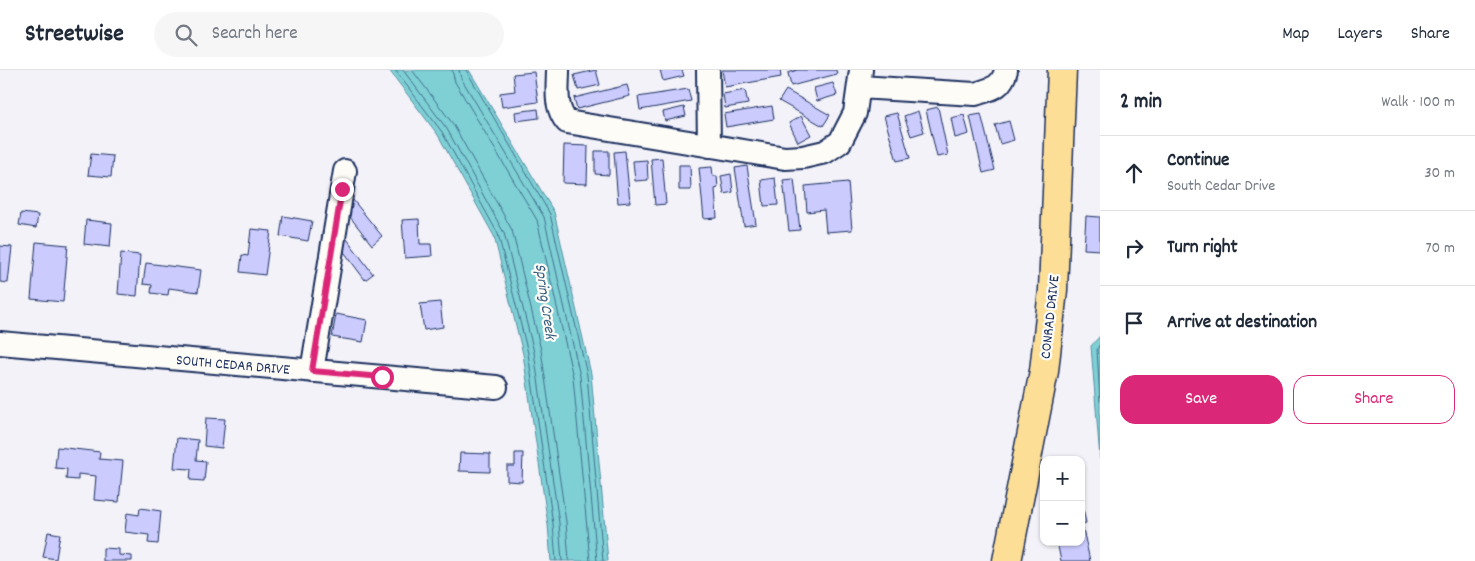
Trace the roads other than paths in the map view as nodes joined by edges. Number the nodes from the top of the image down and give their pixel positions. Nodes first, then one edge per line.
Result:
1 (558, 70) edge
2 (708, 70) edge
3 (1006, 70) edge
4 (1062, 70) edge
5 (860, 79) edge
6 (709, 146) junction
7 (345, 171) dead end
8 (0, 343) edge
9 (312, 371) junction
10 (496, 387) dead end
11 (1007, 561) edge

1 - 6 street
2 - 6 street
3 - 5 street
4 - 11 main road, CONRAD DRIVE
5 - 6 street
7 - 9 street
8 - 9 street, SOUTH CEDAR DRIVE
9 - 10 street, SOUTH CEDAR DRIVE

